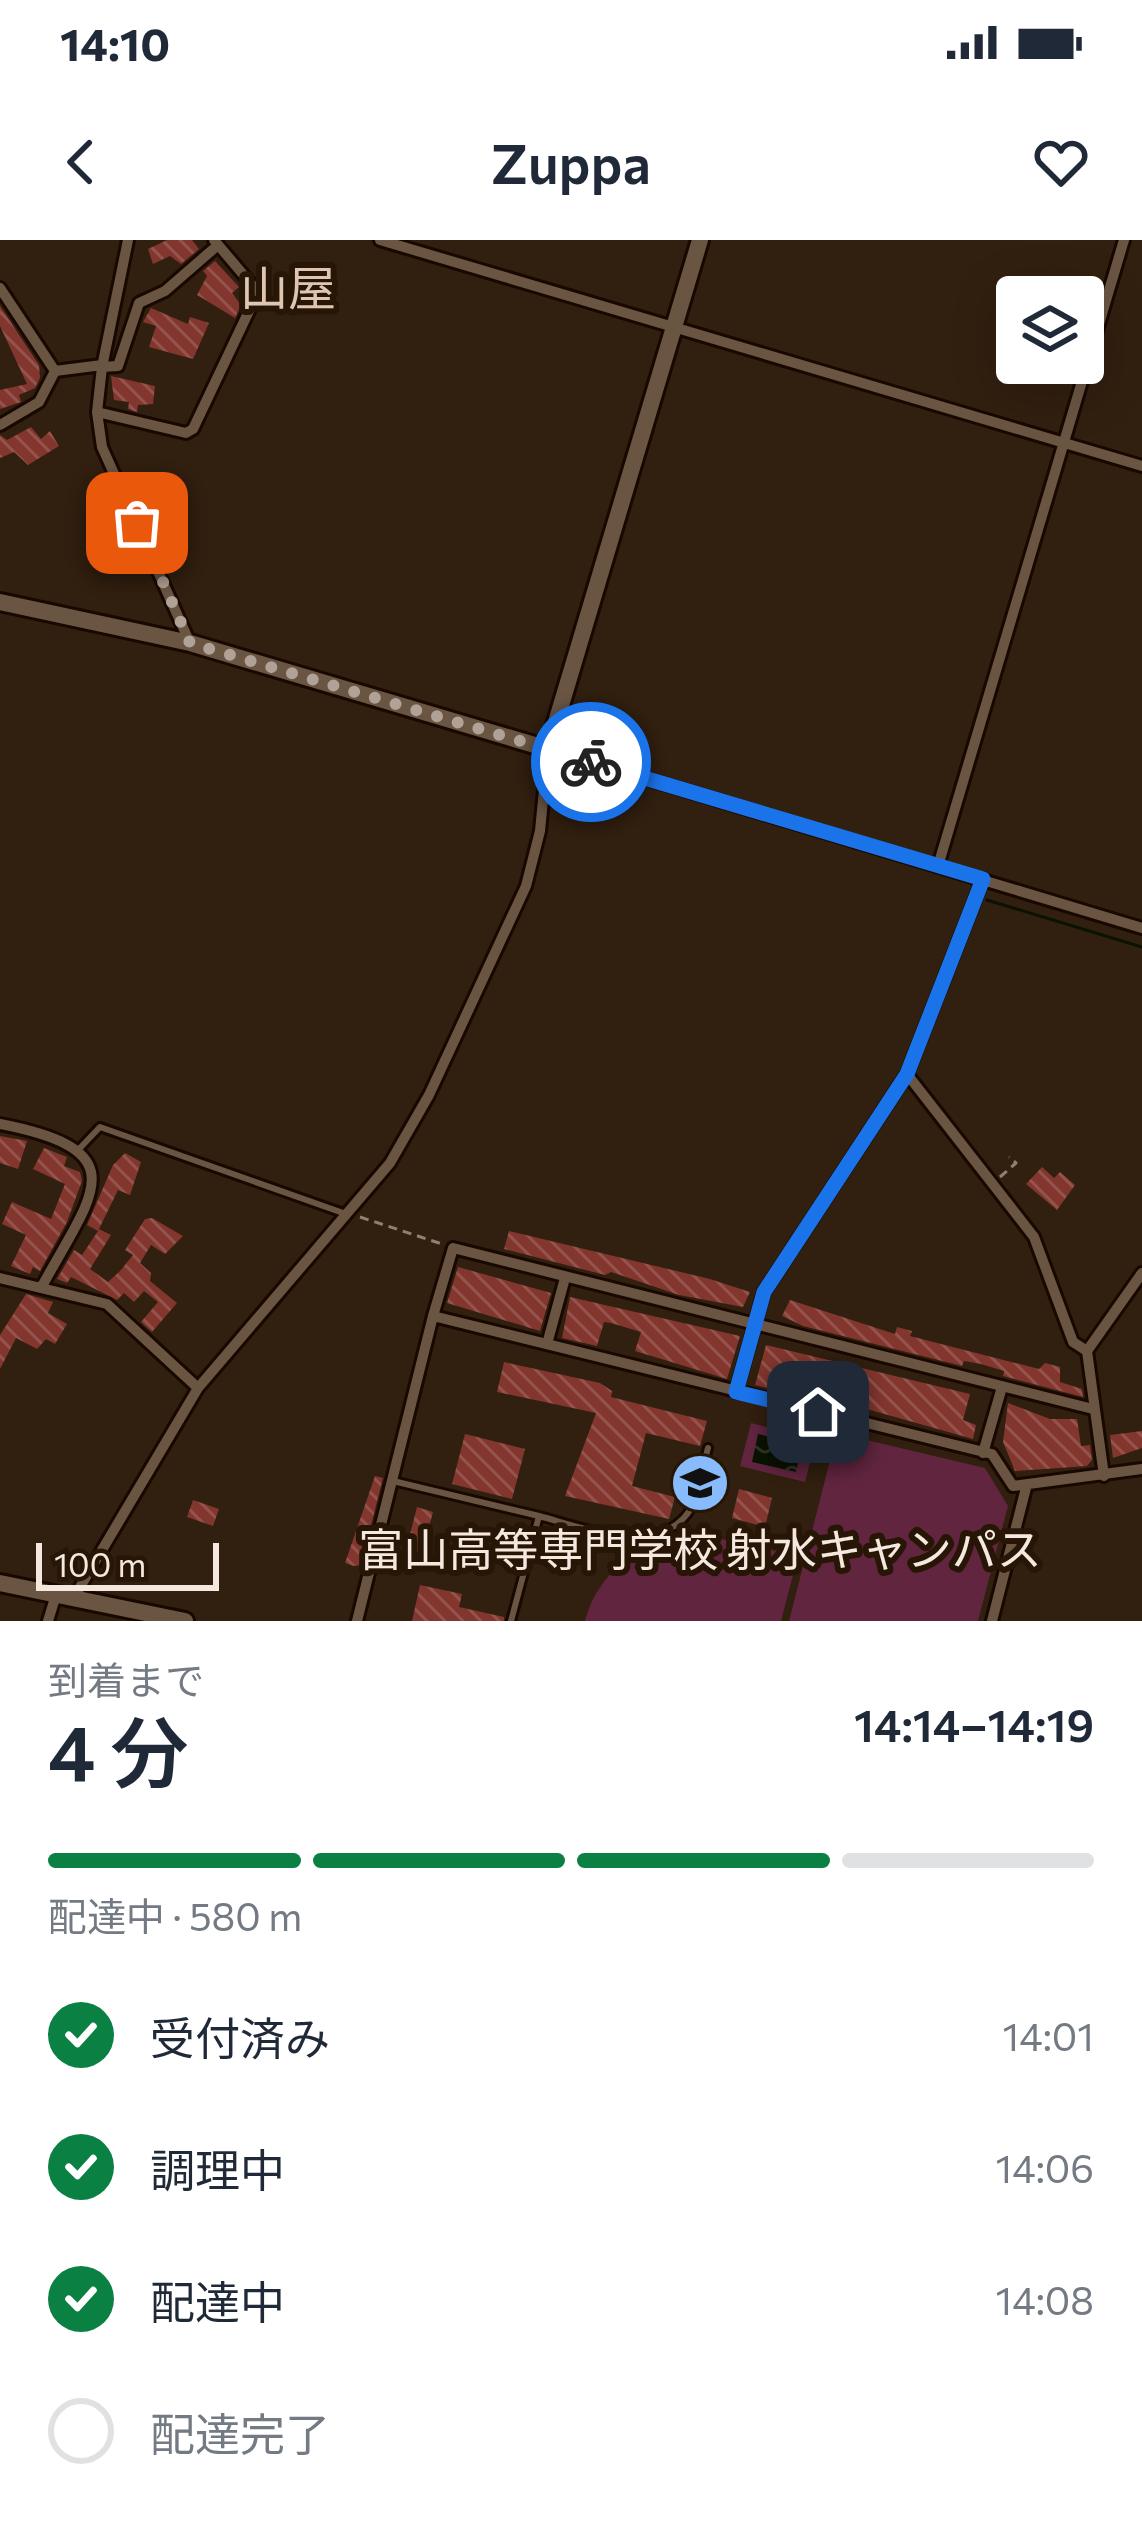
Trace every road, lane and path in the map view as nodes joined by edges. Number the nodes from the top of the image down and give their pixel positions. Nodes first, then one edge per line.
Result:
1 (128, 240) edge
2 (380, 240) edge
3 (700, 240) edge
4 (1124, 240) edge
5 (216, 242) edge
6 (0, 288) edge
7 (673, 328) junction
8 (102, 366) junction
9 (55, 371) junction
10 (97, 412) junction
11 (0, 425) edge
12 (1063, 442) junction
13 (1142, 466) edge
14 (0, 602) edge
15 (190, 643) junction
16 (548, 755) junction
17 (938, 866) junction
18 (981, 882) junction
19 (1142, 928) edge
20 (907, 1074) junction
21 (0, 1124) edge
22 (80, 1148) junction
23 (1009, 1157) dead end
24 (995, 1183) junction
25 (346, 1214) junction
26 (453, 1248) junction
27 (1142, 1273) edge
28 (0, 1278) edge
29 (565, 1278) junction
30 (41, 1288) junction
31 (434, 1316) junction
32 (755, 1325) junction
33 (547, 1344) junction
34 (1087, 1352) junction
35 (1002, 1387) junction
36 (198, 1388) junction
37 (736, 1392) junction
38 (1093, 1409) junction
39 (707, 1448) dead end
40 (983, 1453) junction
41 (1142, 1468) edge
42 (1103, 1475) junction
43 (393, 1481) junction
44 (1027, 1484) junction
45 (539, 1516) junction
46 (0, 1582) edge
47 (63, 1600) junction
48 (98, 1613) edge
49 (161, 1618) edge
50 (48, 1621) edge
51 (185, 1621) edge
52 (357, 1621) edge
53 (511, 1621) edge
54 (992, 1621) edge

1 - 8 street
2 - 7 street
3 - 7 street
4 - 12 street
5 - 8 street
5 - 10 street
6 - 9 street
7 - 12 street
7 - 16 street
8 - 9 street
8 - 10 street
9 - 11 street
10 - 15 street
12 - 13 street
12 - 17 street
14 - 15 street
15 - 16 street
16 - 17 street
16 - 25 street
17 - 18 street
18 - 19 street
18 - 20 street
20 - 24 street
20 - 32 street
21 - 22 street
22 - 25 lane
22 - 30 street
23 - 24 path
24 - 34 street
25 - 26 path
25 - 36 street
26 - 29 street
26 - 31 street
27 - 34 street
28 - 30 street
29 - 32 street
29 - 33 street
30 - 36 street
31 - 33 street
31 - 43 street
32 - 35 street
32 - 37 street
33 - 37 street
34 - 38 street
35 - 38 street
35 - 40 street
36 - 47 street
37 - 40 street
38 - 42 street
39 - 45 lane
40 - 44 street
41 - 42 street
42 - 44 street
43 - 45 lane
43 - 52 street
44 - 54 street
45 - 53 lane
46 - 47 street
47 - 48 street
47 - 50 street
48 - 49 street
49 - 51 street

